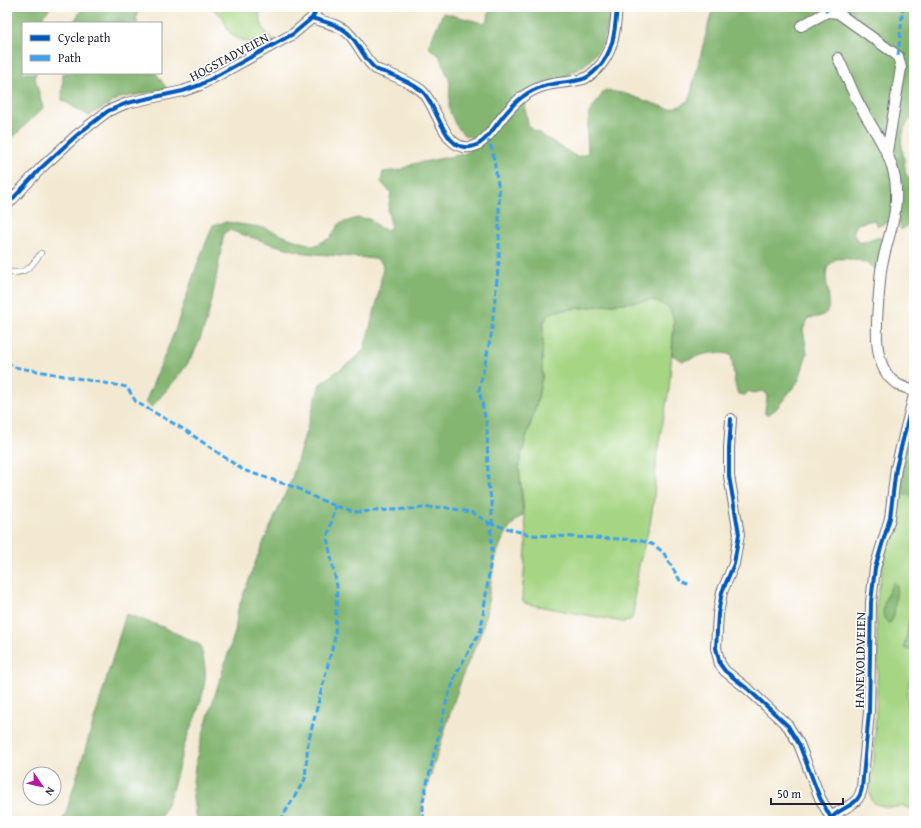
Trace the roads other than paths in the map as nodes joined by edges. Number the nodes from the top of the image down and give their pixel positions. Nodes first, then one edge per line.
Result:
1 (318, 7) edge
2 (617, 7) edge
3 (312, 18) junction
4 (801, 26) dead end
5 (838, 58) dead end
6 (887, 152) junction
7 (7, 206) edge
8 (41, 253) dead end
9 (7, 272) edge
10 (914, 391) edge
11 (914, 395) edge
12 (731, 419) dead end
13 (830, 819) edge

1 - 3 street, HOGSTADVEIEN
2 - 3 street
3 - 7 street, HOGSTADVEIEN
4 - 6 street
5 - 6 street
6 - 10 street
8 - 9 lane
11 - 13 street, HANEVOLDVEIEN
12 - 13 street, HANEVOLDVEIEN

